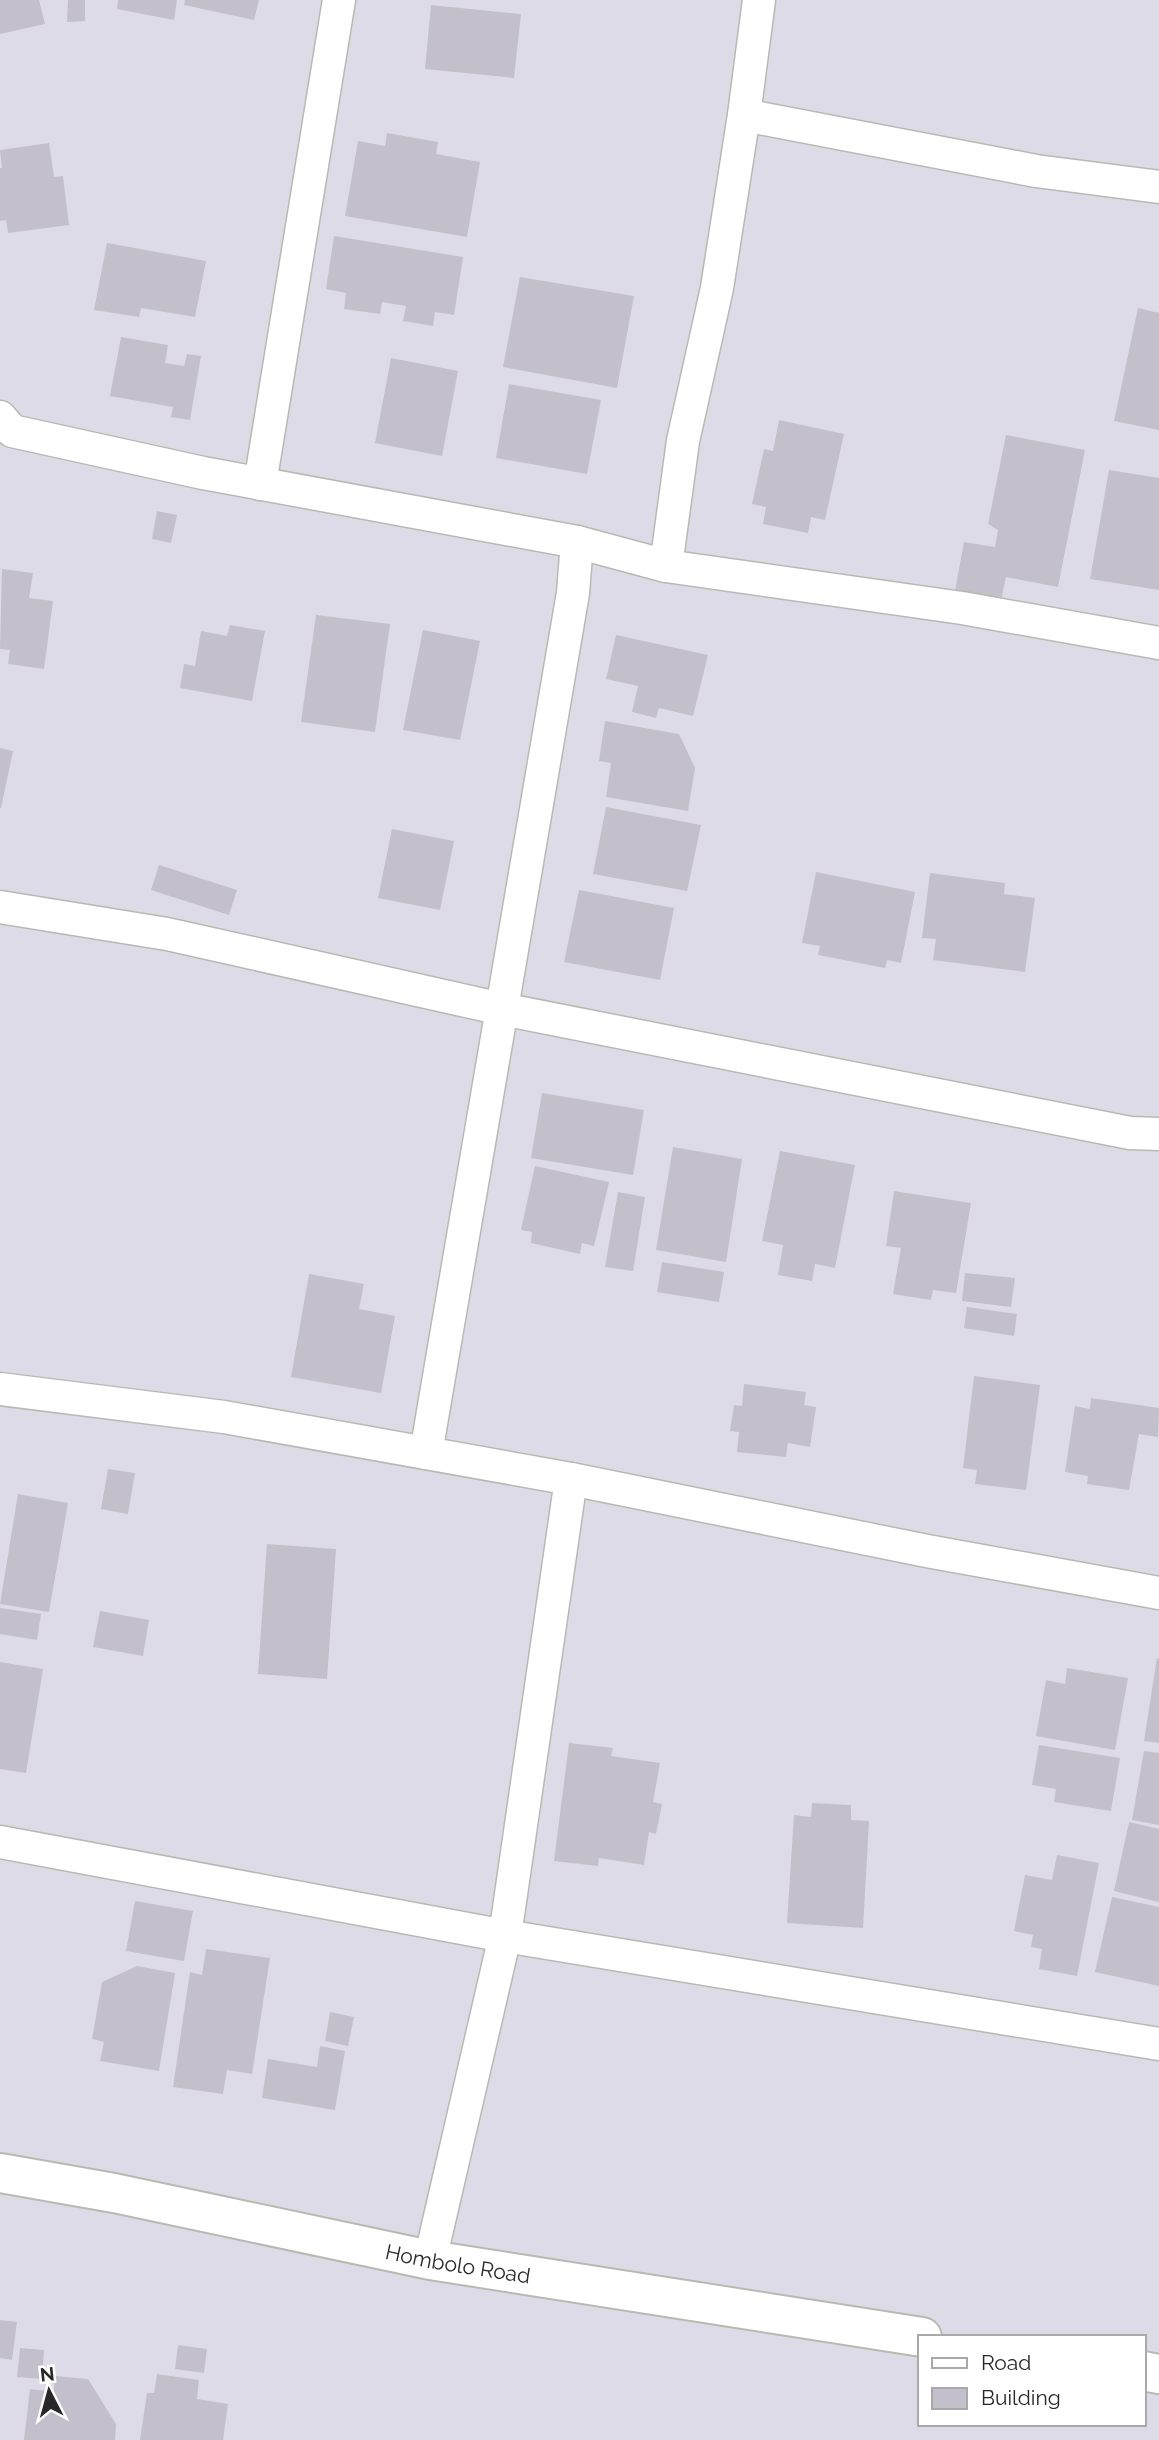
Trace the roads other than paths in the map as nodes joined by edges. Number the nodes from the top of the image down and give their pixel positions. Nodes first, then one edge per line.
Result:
1 (339, 0) edge
2 (759, 0) edge
3 (744, 114) junction
4 (1159, 187) edge
5 (0, 417) edge
6 (260, 484) junction
7 (577, 542) junction
8 (666, 566) junction
9 (1159, 643) edge
10 (0, 907) edge
11 (502, 1009) junction
12 (1159, 1134) edge
13 (0, 1389) edge
14 (426, 1453) junction
15 (571, 1479) junction
16 (1159, 1593) edge
17 (0, 1842) edge
18 (505, 1936) junction
19 (1159, 2044) edge
20 (0, 2173) edge
21 (430, 2260) junction
22 (918, 2336) edge

1 - 6 street
2 - 3 street
3 - 4 street
3 - 8 street
5 - 6 street
6 - 7 street
7 - 8 street
7 - 11 street
8 - 9 street
10 - 11 street
11 - 12 street
11 - 14 street
13 - 14 street
14 - 15 street
15 - 16 street
15 - 18 street
17 - 18 street
18 - 19 street
18 - 21 street
20 - 21 street, Hombolo Road
21 - 22 street, Hombolo Road

